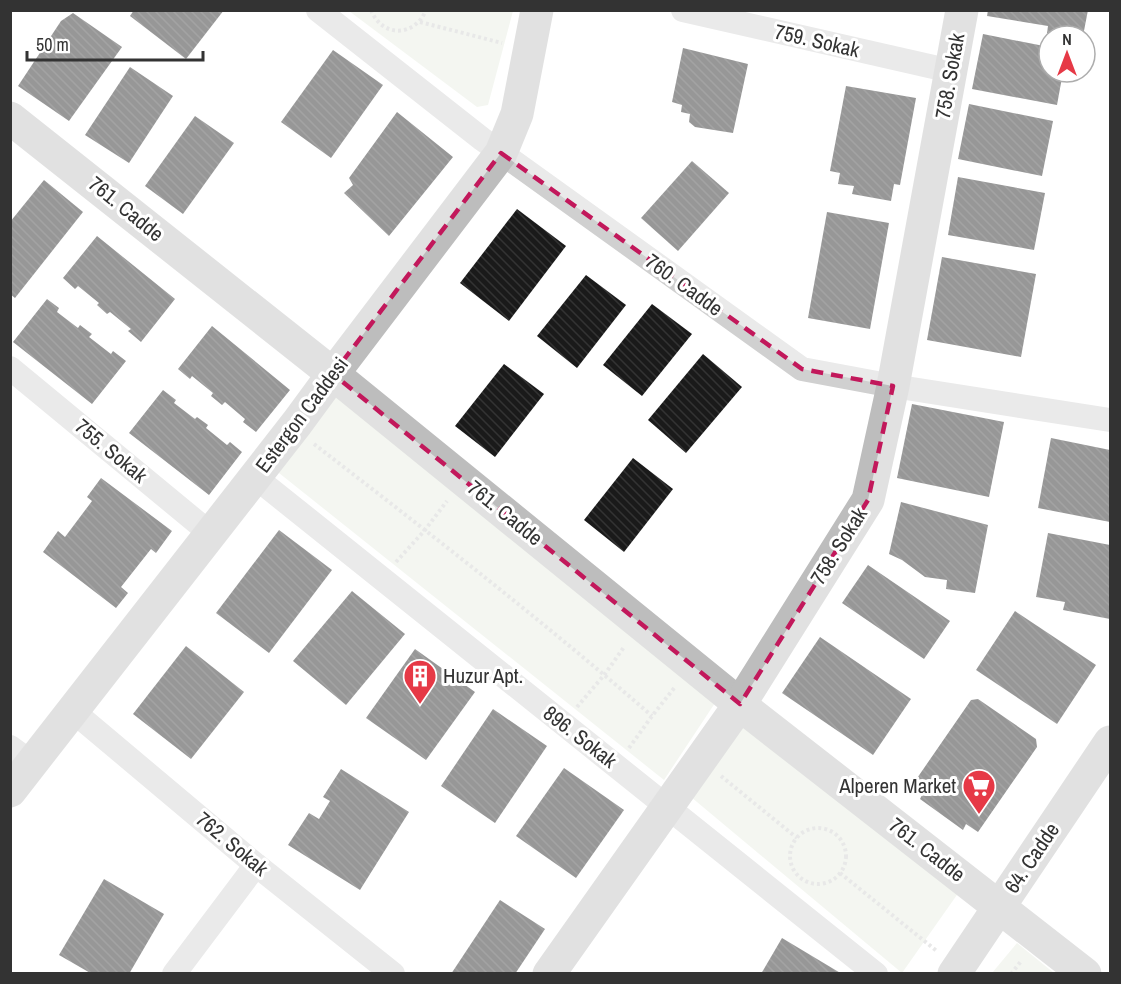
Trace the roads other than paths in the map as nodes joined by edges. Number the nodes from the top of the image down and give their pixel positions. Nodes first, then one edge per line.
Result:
1 (318, 10) edge
2 (537, 10) edge
3 (683, 10) edge
4 (962, 10) edge
5 (951, 71) junction
6 (10, 118) edge
7 (501, 153) junction
8 (10, 368) edge
9 (333, 374) junction
10 (893, 386) junction
11 (1110, 420) edge
12 (255, 477) junction
13 (211, 534) junction
14 (740, 704) junction
15 (74, 712) junction
16 (1110, 742) edge
17 (21, 755) edge
18 (10, 791) edge
19 (668, 807) junction
20 (256, 865) junction
21 (1000, 906) junction
22 (956, 971) edge
23 (174, 974) edge
24 (393, 974) edge
25 (549, 974) edge
26 (876, 974) edge
27 (1085, 974) edge

1 - 7 street, 760. Cadde
2 - 7 street, Estergon Caddesi
3 - 5 street, 759. Sokak
4 - 5 street, 758. Sokak
5 - 10 street, 758. Sokak
6 - 9 street, 761. Cadde
7 - 9 street, Estergon Caddesi
7 - 10 street, 760. Cadde
8 - 13 street, 755. Sokak
9 - 12 street, Estergon Caddesi
9 - 14 street, 761. Cadde
10 - 11 street, 760. Cadde
10 - 14 street, 758. Sokak
12 - 13 street, Estergon Caddesi
12 - 19 street, 896. Sokak
13 - 15 street, Estergon Caddesi
14 - 19 street, 758. Sokak
14 - 21 street, 761. Cadde
15 - 17 street, Estergon Caddesi
15 - 20 street, 762. Sokak
16 - 21 street, 64. Cadde
17 - 18 street, Estergon Caddesi
19 - 25 street, 758. Sokak
19 - 26 street, 896. Sokak
20 - 23 street
20 - 24 street, 762. Sokak
21 - 22 street, 64. Cadde
21 - 27 street, 761. Cadde

